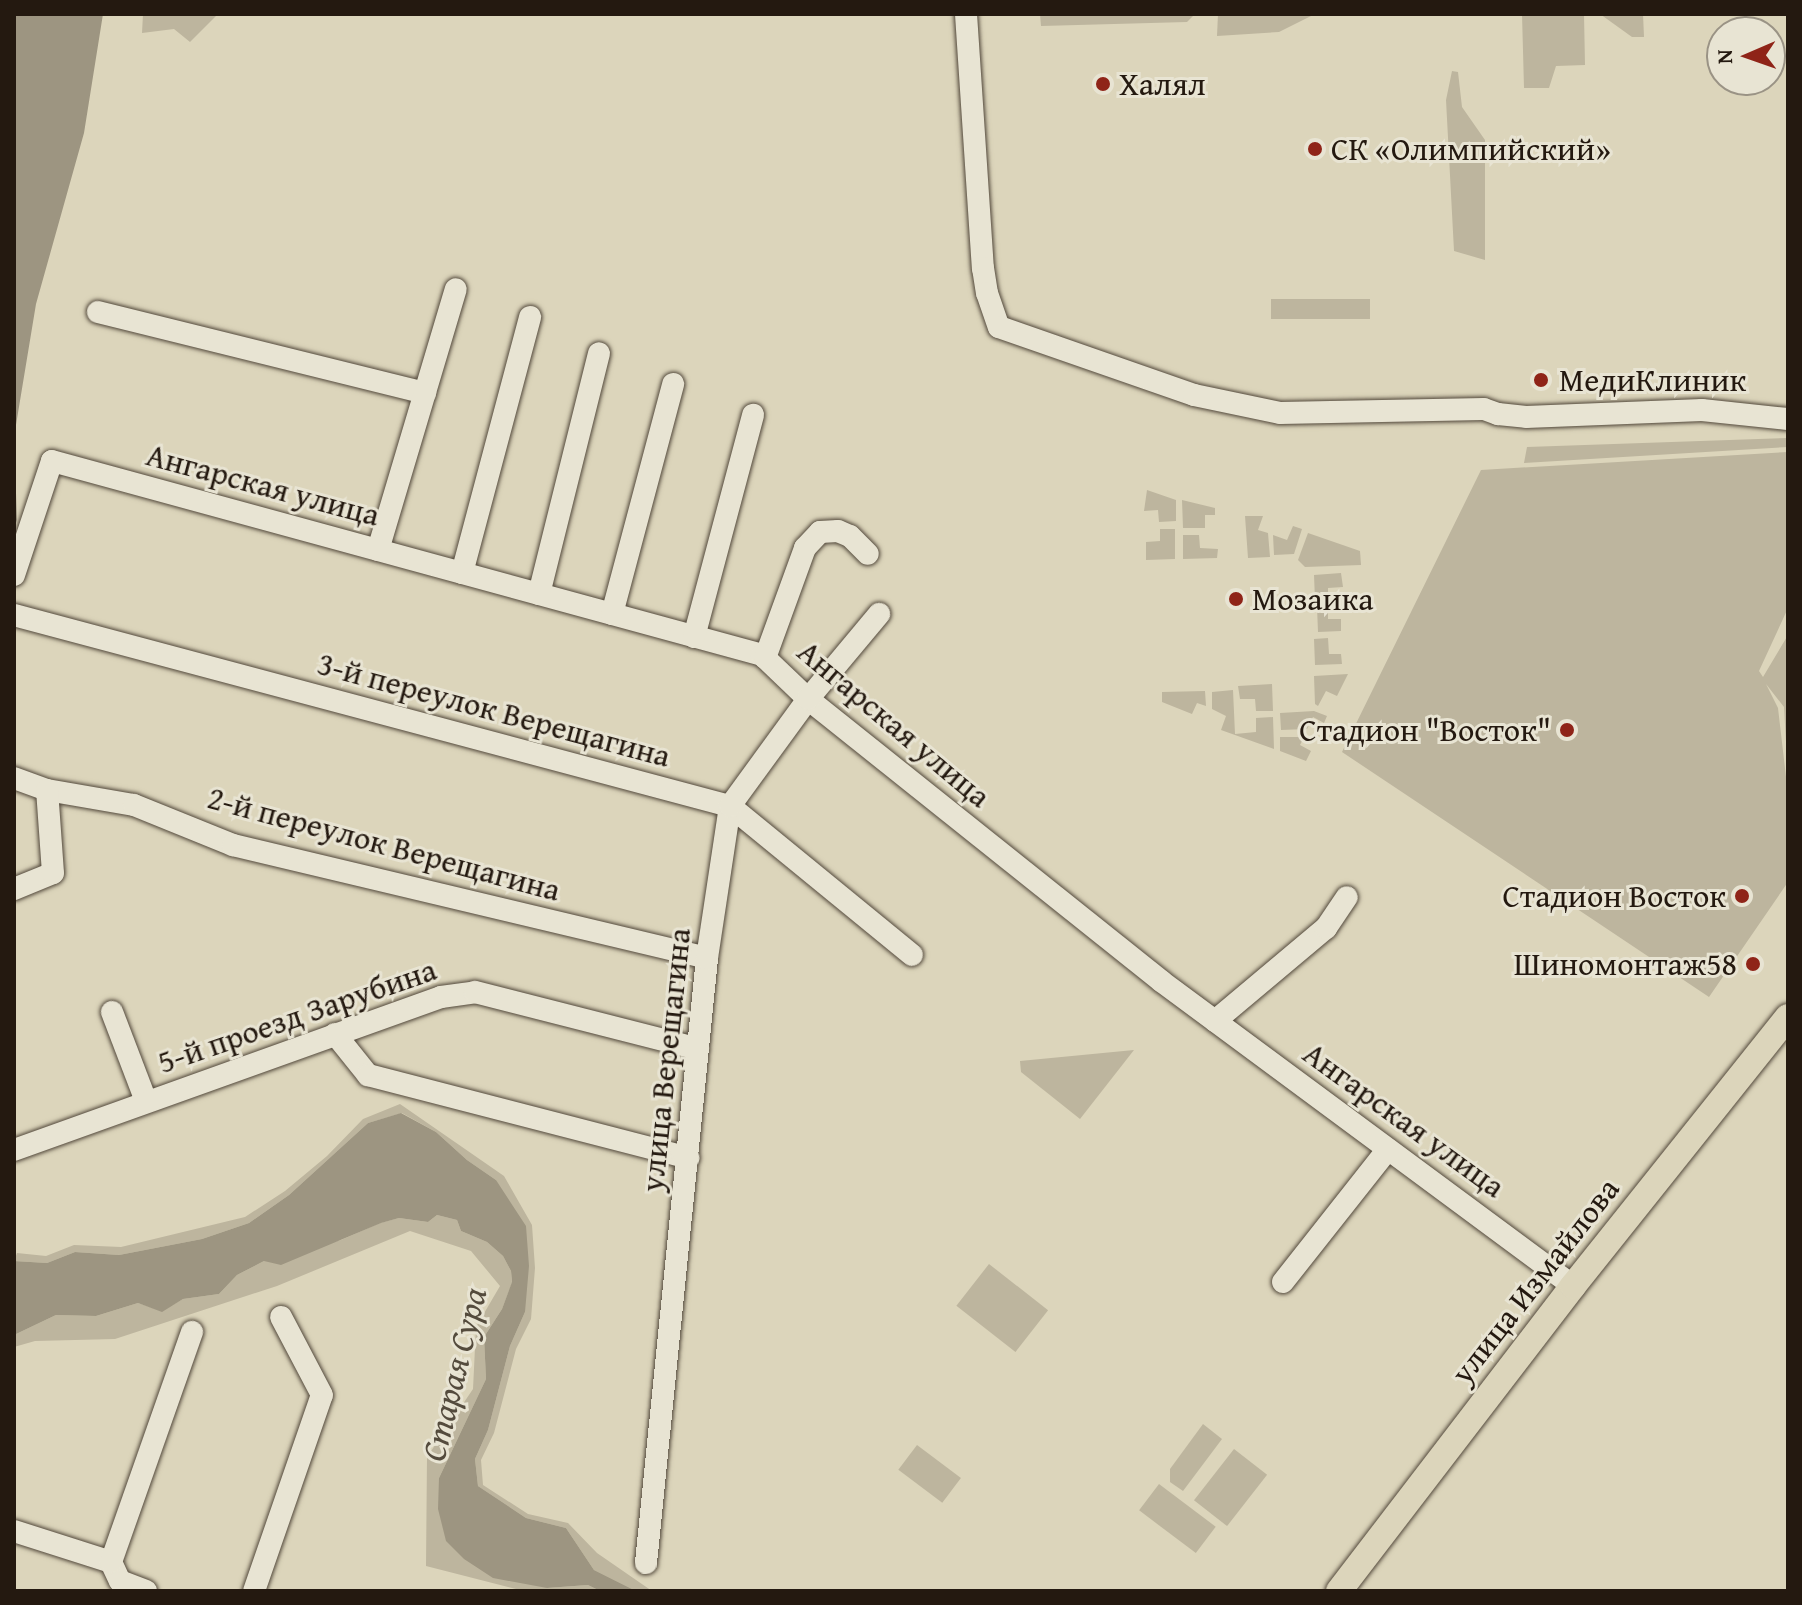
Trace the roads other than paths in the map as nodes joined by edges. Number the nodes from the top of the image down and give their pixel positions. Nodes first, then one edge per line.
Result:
1 (966, 14) edge
2 (456, 289) dead end
3 (98, 312) dead end
4 (530, 317) dead end
5 (599, 353) dead end
6 (673, 384) dead end
7 (425, 393) junction
8 (753, 415) dead end
9 (1788, 419) edge
10 (378, 550) junction
11 (868, 554) dead end
12 (462, 573) junction
13 (14, 575) edge
14 (539, 594) junction
15 (612, 614) junction
16 (879, 614) dead end
17 (14, 615) edge
18 (694, 637) junction
19 (765, 658) junction
20 (808, 699) junction
21 (14, 778) edge
22 (47, 790) junction
23 (730, 806) junction
24 (14, 889) edge
25 (1347, 897) dead end
26 (912, 955) dead end
27 (707, 958) junction
28 (112, 1012) dead end
29 (1215, 1021) junction
30 (1784, 1031) edge
31 (335, 1034) junction
32 (698, 1049) junction
33 (146, 1101) junction
34 (1388, 1149) junction
35 (14, 1150) edge
36 (688, 1158) junction
37 (1283, 1282) dead end
38 (1573, 1286) junction
39 (281, 1317) dead end
40 (192, 1332) dead end
41 (14, 1531) edge
42 (646, 1563) dead end
43 (116, 1578) edge
44 (146, 1591) edge
45 (254, 1591) edge
46 (1339, 1591) edge

1 - 9 street
2 - 7 street
3 - 7 street
4 - 12 street
5 - 14 street
6 - 15 street
7 - 10 street
8 - 18 street
10 - 12 street, Ангарская улица
10 - 13 street, Ангарская улица
11 - 19 street
12 - 14 street, Ангарская улица
14 - 15 street, Ангарская улица
15 - 18 street, Ангарская улица
16 - 20 street, улица Верещагина
17 - 23 street, 3-й переулок Верещагина
18 - 19 street, Ангарская улица
19 - 20 street, Ангарская улица
20 - 23 street, улица Верещагина
20 - 29 street, Ангарская улица
21 - 22 street, 2-й переулок Верещагина
22 - 24 street
22 - 27 street, 2-й переулок Верещагина
23 - 26 street, 3-й переулок Верещагина
23 - 27 street, улица Верещагина
25 - 29 street
27 - 32 street, улица Верещагина
28 - 33 street
29 - 34 street, Ангарская улица
30 - 38 main road, улица Измайлова
31 - 32 street, 5-й проезд Зарубина
31 - 33 street, 5-й проезд Зарубина
31 - 36 street
32 - 36 street, улица Верещагина
33 - 35 street, 5-й проезд Зарубина
34 - 37 street
34 - 38 street, Ангарская улица
36 - 42 street, улица Верещагина
38 - 46 main road, улица Измайлова
39 - 45 street
40 - 43 street
41 - 43 street
43 - 44 street

